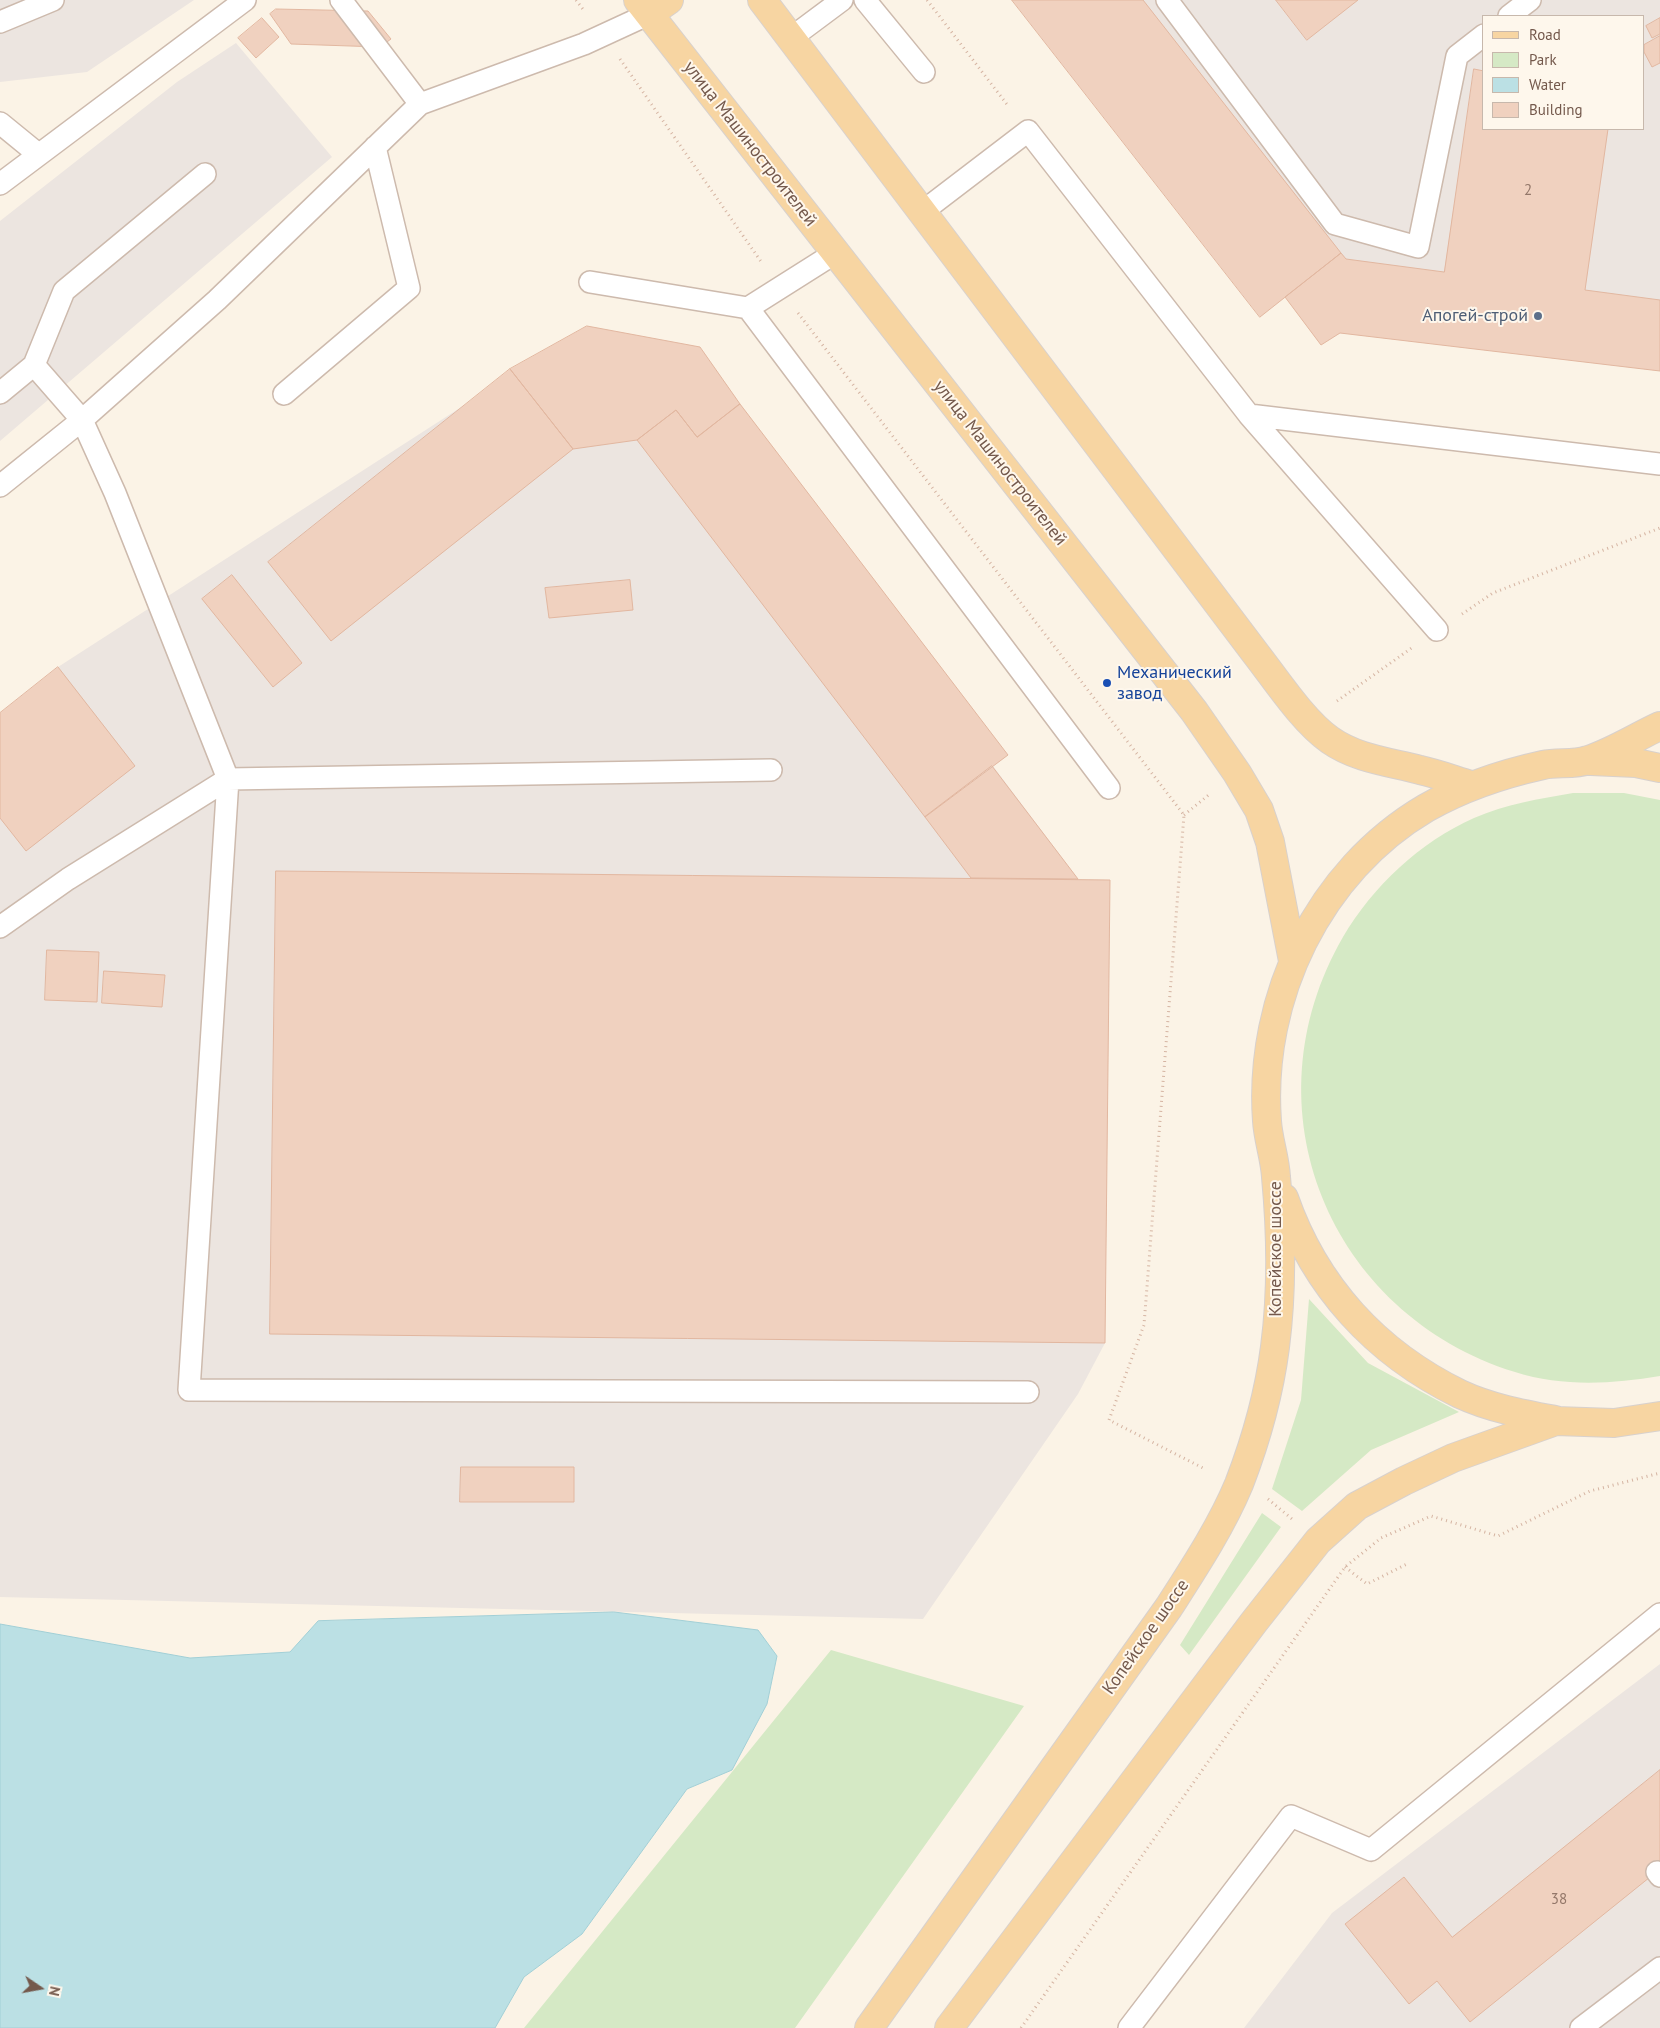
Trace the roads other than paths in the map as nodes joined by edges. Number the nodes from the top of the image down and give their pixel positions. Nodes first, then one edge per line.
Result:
1 (53, 0) edge
2 (245, 0) edge
3 (342, 0) edge
4 (762, 0) edge
5 (842, 0) edge
6 (865, 0) edge
7 (1166, 0) edge
8 (1530, 0) edge
9 (652, 5) edge
10 (1510, 15) edge
11 (0, 22) edge
12 (1482, 37) edge
13 (791, 38) junction
14 (924, 72) dead end
15 (420, 104) junction
16 (0, 122) edge
17 (375, 146) junction
18 (38, 154) junction
19 (205, 174) dead end
20 (0, 184) edge
21 (922, 212) junction
22 (835, 253) junction
23 (590, 282) dead end
24 (748, 308) junction
25 (34, 365) junction
26 (0, 393) edge
27 (284, 394) dead end
28 (1248, 414) junction
29 (82, 420) junction
30 (1660, 464) edge
31 (0, 486) edge
32 (1437, 630) road end
33 (1660, 726) edge
34 (1587, 761) junction
35 (1660, 768) edge
36 (771, 770) dead end
37 (228, 779) junction
38 (1471, 785) junction
39 (1109, 788) dead end
40 (0, 927) edge
41 (1293, 961) junction
42 (1276, 1176) junction
43 (1028, 1392) dead end
44 (1660, 1416) edge
45 (1556, 1421) junction
46 (1660, 1614) edge
47 (1660, 1968) edge
48 (869, 2028) edge
49 (949, 2028) edge
50 (1129, 2028) edge
51 (1581, 2028) edge

1 - 11 lane
2 - 18 lane
3 - 15 lane
4 - 13 main road
5 - 13 lane
6 - 14 lane
7 - 12 lane
8 - 10 lane
9 - 15 lane
9 - 22 main road, улица Машиностроителей
13 - 21 main road
15 - 17 lane
16 - 18 lane
17 - 27 lane
17 - 29 lane
18 - 20 lane
19 - 25 lane
21 - 28 lane
21 - 38 main road
22 - 24 lane
22 - 41 main road, улица Машиностроителей
23 - 24 lane
24 - 39 lane
25 - 26 lane
25 - 29 lane
28 - 30 lane
28 - 32 lane
29 - 31 lane
29 - 37 lane
33 - 34 main road, Копейское шоссе
34 - 35 main road
34 - 38 main road, Копейское шоссе
36 - 37 lane
37 - 40 lane
37 - 43 lane
38 - 41 main road, Копейское шоссе
41 - 42 main road, Копейское шоссе
42 - 45 main road
42 - 48 main road, Копейское шоссе
44 - 45 main road
45 - 49 main road
46 - 50 lane
47 - 51 lane

